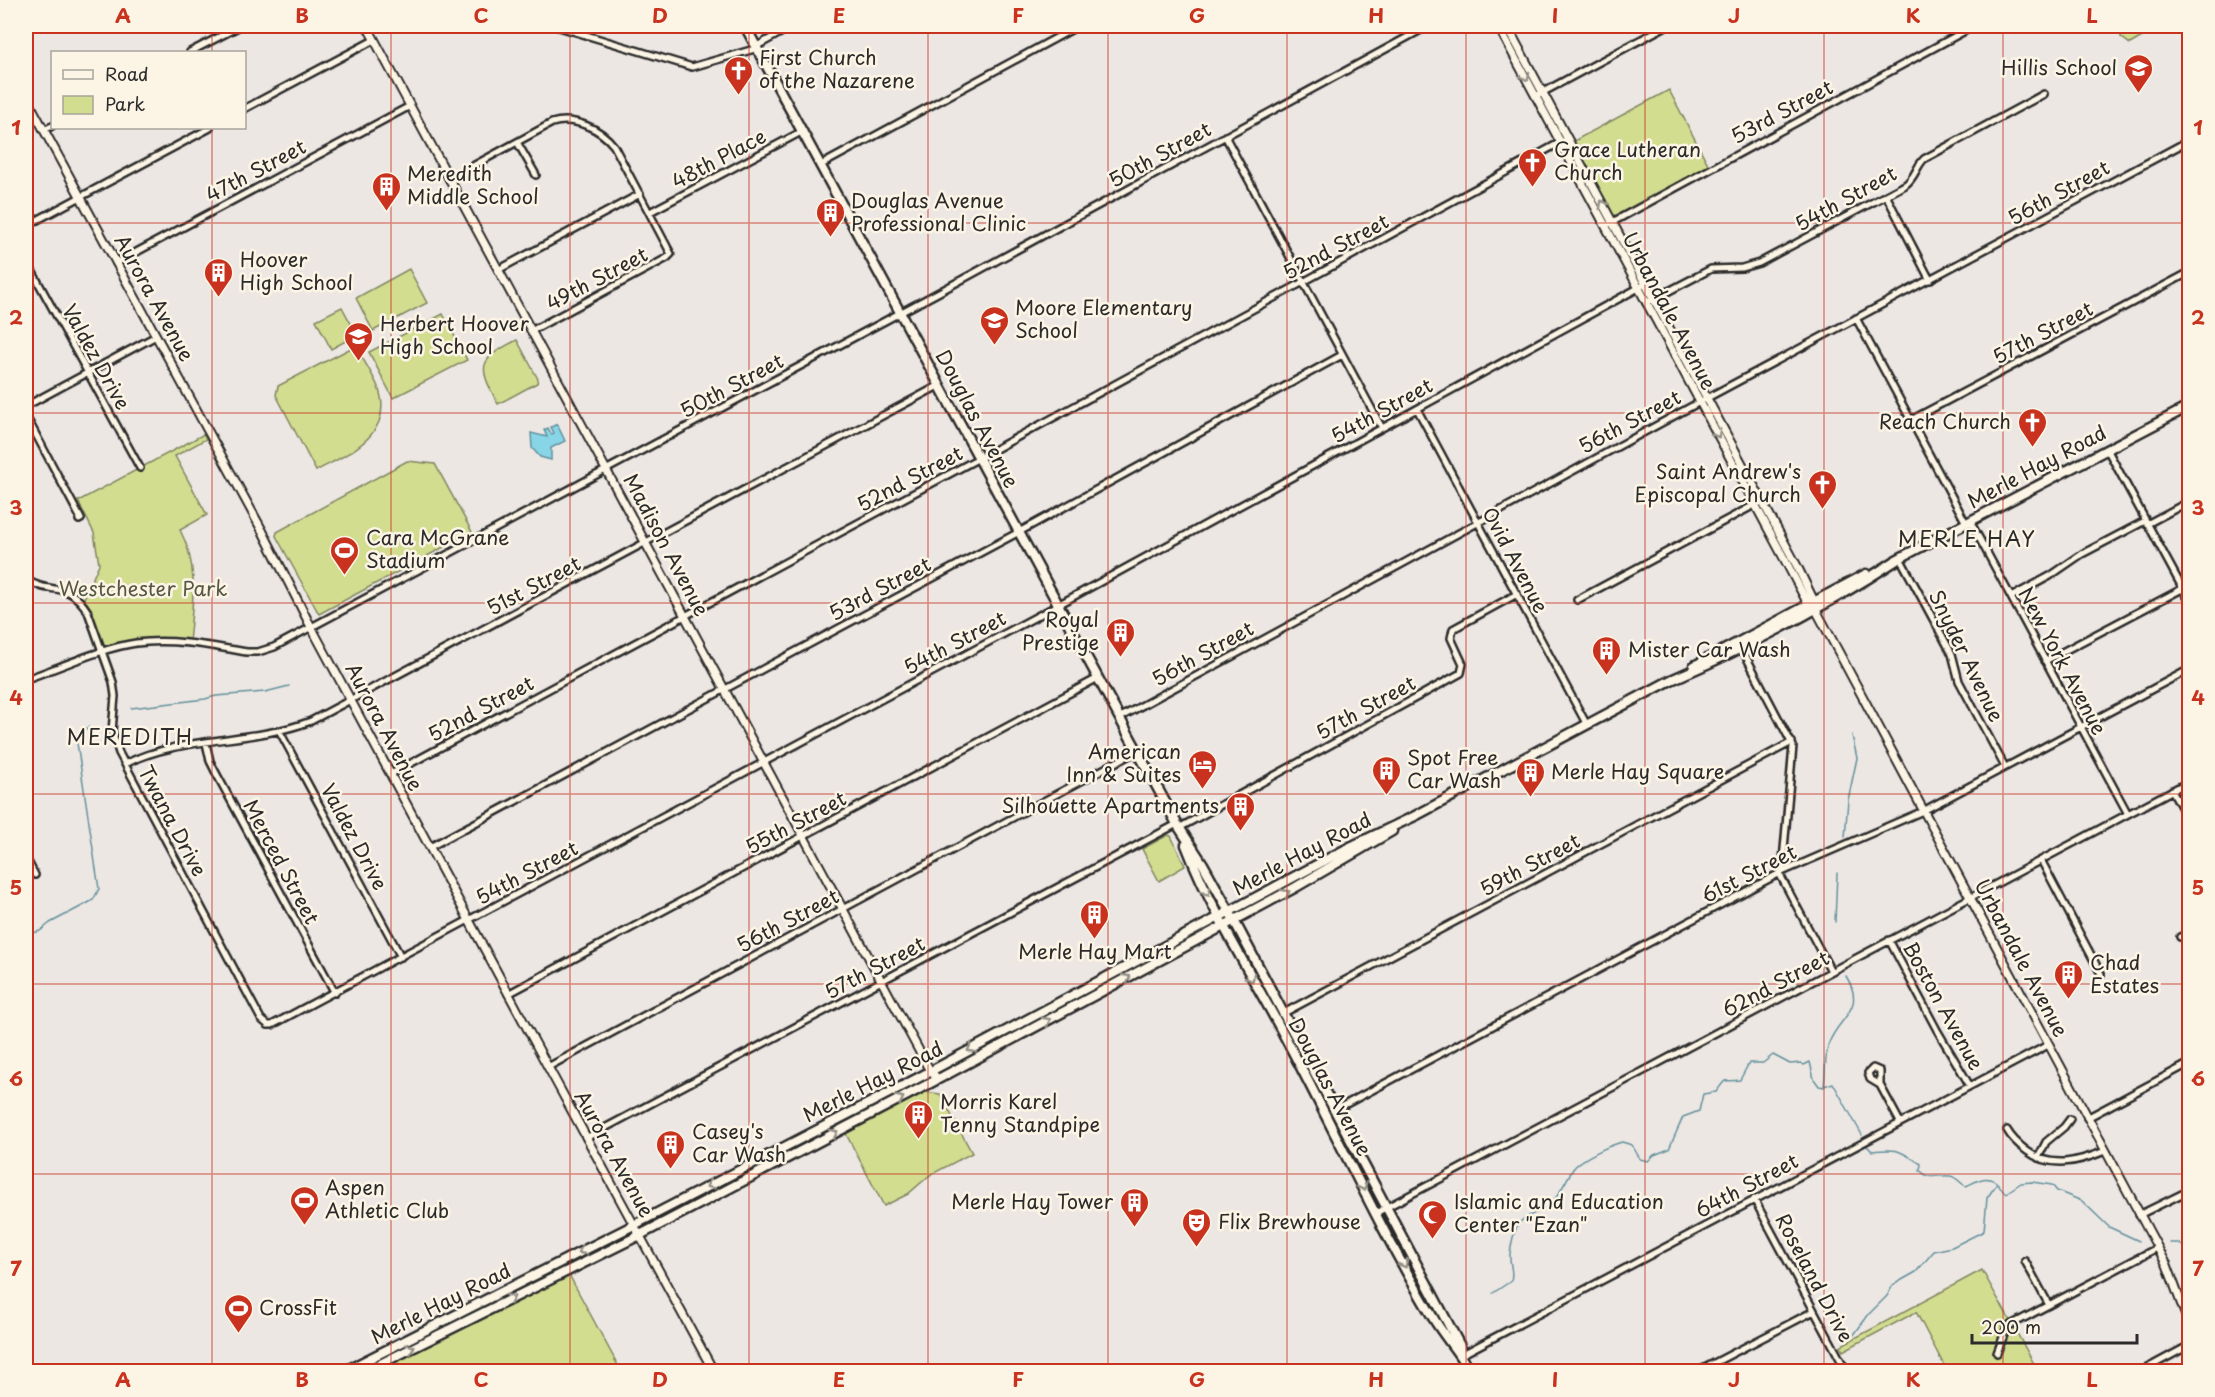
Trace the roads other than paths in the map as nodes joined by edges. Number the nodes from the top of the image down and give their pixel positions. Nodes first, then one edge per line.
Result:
1 (240, 26) edge
2 (367, 26) edge
3 (556, 26) edge
4 (746, 26) edge
5 (793, 26) edge
6 (902, 26) edge
7 (1078, 26) edge
8 (1428, 26) edge
9 (1498, 26) edge
10 (1507, 26) edge
11 (1666, 26) edge
12 (1974, 26) edge
13 (895, 30) dead end
14 (374, 40) junction
15 (757, 47) junction
16 (192, 51) edge
17 (1539, 94) junction
18 (2044, 94) dead end
19 (26, 97) edge
20 (410, 106) junction
21 (246, 108) edge
22 (51, 126) edge
23 (208, 129) edge
24 (44, 130) junction
25 (803, 131) junction
26 (1226, 136) junction
27 (1564, 140) junction
28 (2190, 140) edge
29 (517, 142) junction
30 (821, 165) junction
31 (536, 175) dead end
32 (449, 179) junction
33 (640, 194) junction
34 (1886, 195) junction
35 (80, 197) junction
36 (650, 212) junction
37 (1609, 224) junction
38 (26, 226) edge
39 (26, 260) edge
40 (116, 263) junction
41 (498, 270) junction
42 (2190, 272) edge
43 (1930, 280) junction
44 (1303, 282) junction
45 (1642, 286) junction
46 (1650, 301) junction
47 (901, 313) junction
48 (1856, 318) junction
49 (531, 331) junction
50 (156, 336) junction
51 (1342, 355) junction
52 (87, 373) junction
53 (940, 385) junction
54 (1703, 400) junction
55 (26, 406) edge
56 (2190, 406) edge
57 (1417, 409) junction
58 (26, 416) edge
59 (1911, 420) junction
60 (1382, 428) junction
61 (2107, 449) junction
62 (979, 459) junction
63 (140, 468) dead end
64 (607, 470) junction
65 (2190, 501) edge
66 (1758, 503) junction
67 (79, 520) dead end
68 (1478, 522) junction
69 (1968, 522) junction
70 (2146, 522) junction
71 (1019, 532) junction
72 (646, 543) junction
73 (1900, 558) junction
74 (26, 579) edge
75 (2182, 589) junction
76 (1517, 594) junction
77 (2011, 597) junction
78 (2188, 598) edge
79 (1577, 600) dead end
80 (1058, 604) junction
81 (1813, 604) junction
82 (685, 616) junction
83 (312, 628) junction
84 (1739, 644) junction
85 (103, 652) junction
86 (2045, 661) junction
87 (2190, 669) edge
88 (1098, 678) junction
89 (26, 680) edge
90 (725, 689) junction
91 (351, 701) junction
92 (1119, 718) junction
93 (1587, 725) junction
94 (2081, 727) junction
95 (280, 732) junction
96 (1792, 742) junction
97 (206, 743) junction
98 (1137, 751) junction
99 (764, 763) junction
100 (125, 764) junction
101 (2005, 767) junction
102 (391, 774) junction
103 (2190, 781) edge
104 (2172, 790) junction
105 (1923, 810) junction
106 (2128, 814) junction
107 (1415, 816) junction
108 (2190, 823) edge
109 (1178, 826) junction
110 (804, 836) junction
111 (430, 847) junction
112 (26, 858) edge
113 (2040, 860) junction
114 (1780, 872) junction
115 (35, 875) dead end
116 (1970, 898) junction
117 (843, 908) junction
118 (1229, 911) junction
119 (1220, 916) junction
120 (469, 921) junction
121 (1234, 921) junction
122 (1225, 926) junction
123 (2190, 932) edge
124 (2180, 937) dead end
125 (1889, 940) junction
126 (401, 957) junction
127 (1831, 971) junction
128 (2101, 974) dead end
129 (882, 981) junction
130 (334, 993) junction
131 (508, 994) junction
132 (1283, 1013) junction
133 (1275, 1018) junction
134 (276, 1024) joint
135 (2048, 1045) junction
136 (2190, 1062) edge
137 (548, 1067) junction
138 (930, 1071) junction
139 (938, 1079) junction
140 (1880, 1085) dead end
141 (1970, 1086) junction
142 (1331, 1112) junction
143 (2087, 1118) junction
144 (2070, 1119) dead end
145 (1900, 1122) junction
146 (2007, 1130) dead end
147 (586, 1138) junction
148 (2105, 1151) junction
149 (2038, 1158) junction
150 (2190, 1190) edge
151 (1754, 1199) junction
152 (1385, 1208) junction
153 (1376, 1213) junction
154 (2139, 1215) junction
155 (634, 1225) junction
156 (640, 1234) junction
157 (2157, 1248) junction
158 (2025, 1261) dead end
159 (2049, 1305) junction
160 (1814, 1311) junction
161 (2190, 1327) edge
162 (2190, 1345) edge
163 (1997, 1353) dead end
164 (1461, 1355) junction
165 (343, 1371) edge
166 (364, 1371) edge
167 (714, 1371) edge
168 (1470, 1371) edge
169 (1697, 1371) edge
170 (1847, 1371) edge
171 (2140, 1371) edge

1 - 16 street
2 - 14 street, Madison Avenue
3 - 15 street
4 - 15 main road, Douglas Avenue
5 - 15 street
6 - 13 street
7 - 30 street
8 - 26 street, 50th Street
9 -> 17 street, Urbandale Avenue
10 - 17 street, Urbandale Avenue
11 - 17 street
12 - 37 street, 53rd Street
14 - 20 street, Madison Avenue
14 - 21 street
15 - 25 main road, Douglas Avenue
17 - 27 street, Urbandale Avenue
18 - 34 street, 54th Street
19 - 24 street, Aurora Avenue
20 - 32 street, Madison Avenue
20 - 40 street, 47th Street
22 - 24 street
23 - 35 street
24 - 35 street, Aurora Avenue
25 - 30 main road, Douglas Avenue
25 - 36 street, 48th Place
26 - 44 street
26 - 47 street, 50th Street
27 - 37 street, Urbandale Avenue
27 - 44 street, 52nd Street
28 - 43 street, 56th Street
29 - 31 street
29 - 32 street
29 - 33 street
30 - 47 main road, Douglas Avenue
32 - 41 street, Madison Avenue
33 - 36 street
33 - 41 street
34 - 43 street
34 - 46 street, 54th Street
35 - 38 street
35 - 40 street, Aurora Avenue
36 - 49 street, 49th Street
37 - 45 street, Urbandale Avenue
39 - 52 street, Valdez Drive
40 - 50 street, Aurora Avenue
41 - 49 street, Madison Avenue
42 - 59 street, 57th Street
43 - 48 street, 56th Street
44 - 51 street
44 - 62 street, 52nd Street
45 - 46 street, Urbandale Avenue
45 - 57 street, 54th Street
46 - 54 street, Urbandale Avenue
47 - 53 main road, Douglas Avenue
47 - 64 street, 50th Street
48 - 54 street, 56th Street
48 - 59 street, New York Avenue
49 - 64 street, Madison Avenue
50 - 52 street
50 - 83 street, Aurora Avenue
51 - 60 street
51 - 71 street, 53rd Street
52 - 55 street
52 - 63 street, Valdez Drive
53 - 62 main road, Douglas Avenue
53 - 72 street, 51st Street
54 - 66 street, Urbandale Avenue
54 - 68 street, 56th Street
56 - 61 main road, Merle Hay Road
57 - 60 street, 54th Street
57 - 68 street, Ovid Avenue
58 - 67 street
59 - 69 street, New York Avenue
60 - 80 street, 54th Street
61 - 69 main road, Merle Hay Road
61 - 70 street
62 - 71 main road, Douglas Avenue
62 - 82 street, 52nd Street
64 - 72 street, Madison Avenue
64 - 83 street, 50th Street
65 - 70 street
66 - 79 street
66 - 81 street, Urbandale Avenue
68 - 76 street, Ovid Avenue
68 - 92 street, 56th Street
69 - 73 main road, Merle Hay Road
69 - 77 street, New York Avenue
70 - 75 street
70 - 77 street
71 - 80 main road, Douglas Avenue
71 - 90 street, 53rd Street
72 - 82 street, Madison Avenue
72 - 91 street, 51st Street
73 - 81 main road, Merle Hay Road
73 - 101 street, Snyder Avenue
74 - 85 street, Twana Drive
75 - 78 street
75 - 86 street
76 - 93 street, Ovid Avenue
76 - 109 street, 57th Street
77 - 86 street, New York Avenue
80 - 88 main road, Douglas Avenue
80 - 99 street, 54th Street
81 - 84 main road, Merle Hay Road
81 - 105 street, Urbandale Avenue
82 - 90 street, Madison Avenue
82 - 102 street, 52nd Street
83 - 85 street, 50th Street
83 - 91 street, Aurora Avenue
84 - 93 main road, Merle Hay Road
84 - 96 street
85 - 89 street, 50th Street
85 - 100 street, Twana Drive
86 - 94 street, New York Avenue
87 - 94 street, 61st Street
88 - 92 main road, Douglas Avenue
88 - 110 street, 55th Street
90 - 99 street, Madison Avenue
90 - 111 street, 53rd Street
91 - 95 street, 51st Street
91 - 102 street, Aurora Avenue
92 - 98 main road, Douglas Avenue
93 - 107 main road, Merle Hay Road
94 - 101 street, 61st Street
94 - 106 street, New York Avenue
95 - 97 street, 51st Street
95 - 126 street, Valdez Drive
96 - 114 street
96 - 132 street, 59th Street
97 - 100 street, 51st Street
97 - 130 street, Merced Street
98 - 109 main road, Douglas Avenue
98 - 117 street, 56th Street
99 - 110 street, Madison Avenue
99 - 120 street, 54th Street
100 - 134 street, Twana Drive
101 - 105 street, 61st Street
102 - 111 street, Aurora Avenue
103 - 104 street, 62nd Street
104 - 106 street, 62nd Street
104 - 108 street
105 - 114 street, 61st Street
105 - 116 street, Urbandale Avenue
106 - 113 street, 62nd Street
107 - 118 main road, Merle Hay Road
121 -> 107 main road, Merle Hay Road
109 - 118 main road, Douglas Avenue
109 -> 119 main road, Douglas Avenue
109 - 129 street, 57th Street
110 - 117 street, Madison Avenue
110 - 131 street, 55th Street
111 - 120 street, Aurora Avenue
112 - 115 street
113 - 116 street, 62nd Street
113 - 128 street
114 - 127 street
114 - 142 street, 61st Street
116 - 125 street, 62nd Street
116 - 135 street, Urbandale Avenue
117 - 129 street, Madison Avenue
117 - 137 street, 56th Street
118 - 119 main road, Merle Hay Road
118 - 121 main road, Douglas Avenue
119 - 122 main road, Douglas Avenue
119 -> 138 main road, Merle Hay Road
120 - 126 street, 54th Street
120 - 131 street, Aurora Avenue
121 - 122 main road, Merle Hay Road
121 - 132 main road, Douglas Avenue
122 -> 133 main road, Douglas Avenue
139 -> 122 main road, Merle Hay Road
123 - 124 street
125 - 127 street, 62nd Street
125 - 141 street, Boston Avenue
126 - 130 street, 54th Street
127 - 152 street, 62nd Street
129 - 138 street, Madison Avenue
129 - 147 street, 57th Street
130 - 134 street, 54th Street
131 - 137 street, Aurora Avenue
132 - 133 street, 59th Street
132 - 142 main road, Douglas Avenue
133 - 142 main road, Douglas Avenue
135 - 141 street, 64th Street
135 - 143 street, Urbandale Avenue
136 - 143 street
137 - 147 street, Aurora Avenue
138 - 139 street, Madison Avenue
138 -> 155 main road, Merle Hay Road
156 -> 139 main road, Merle Hay Road
140 - 145 street
141 - 145 street, 64th Street
142 - 152 main road, Douglas Avenue
142 -> 153 main road, Douglas Avenue
143 - 148 street, Urbandale Avenue
144 - 149 street
145 - 151 street, 64th Street
146 - 149 street
147 - 155 street, Aurora Avenue
148 - 149 street
148 - 154 street, Urbandale Avenue
150 - 154 street
151 - 160 street, Roseland Drive
151 - 164 street, 64th Street
152 - 153 street, 62nd Street
152 - 164 main road, Douglas Avenue
153 -> 164 main road, Douglas Avenue
154 - 157 street, Urbandale Avenue
155 - 156 street, Aurora Avenue
155 -> 165 main road, Merle Hay Road
166 -> 156 main road, Merle Hay Road
156 - 167 street, Aurora Avenue
157 - 159 street
157 - 161 street, Urbandale Avenue
158 - 159 street
159 - 163 street
160 - 169 street
160 - 170 street, Roseland Drive
162 - 171 street
164 - 168 main road, Douglas Avenue

